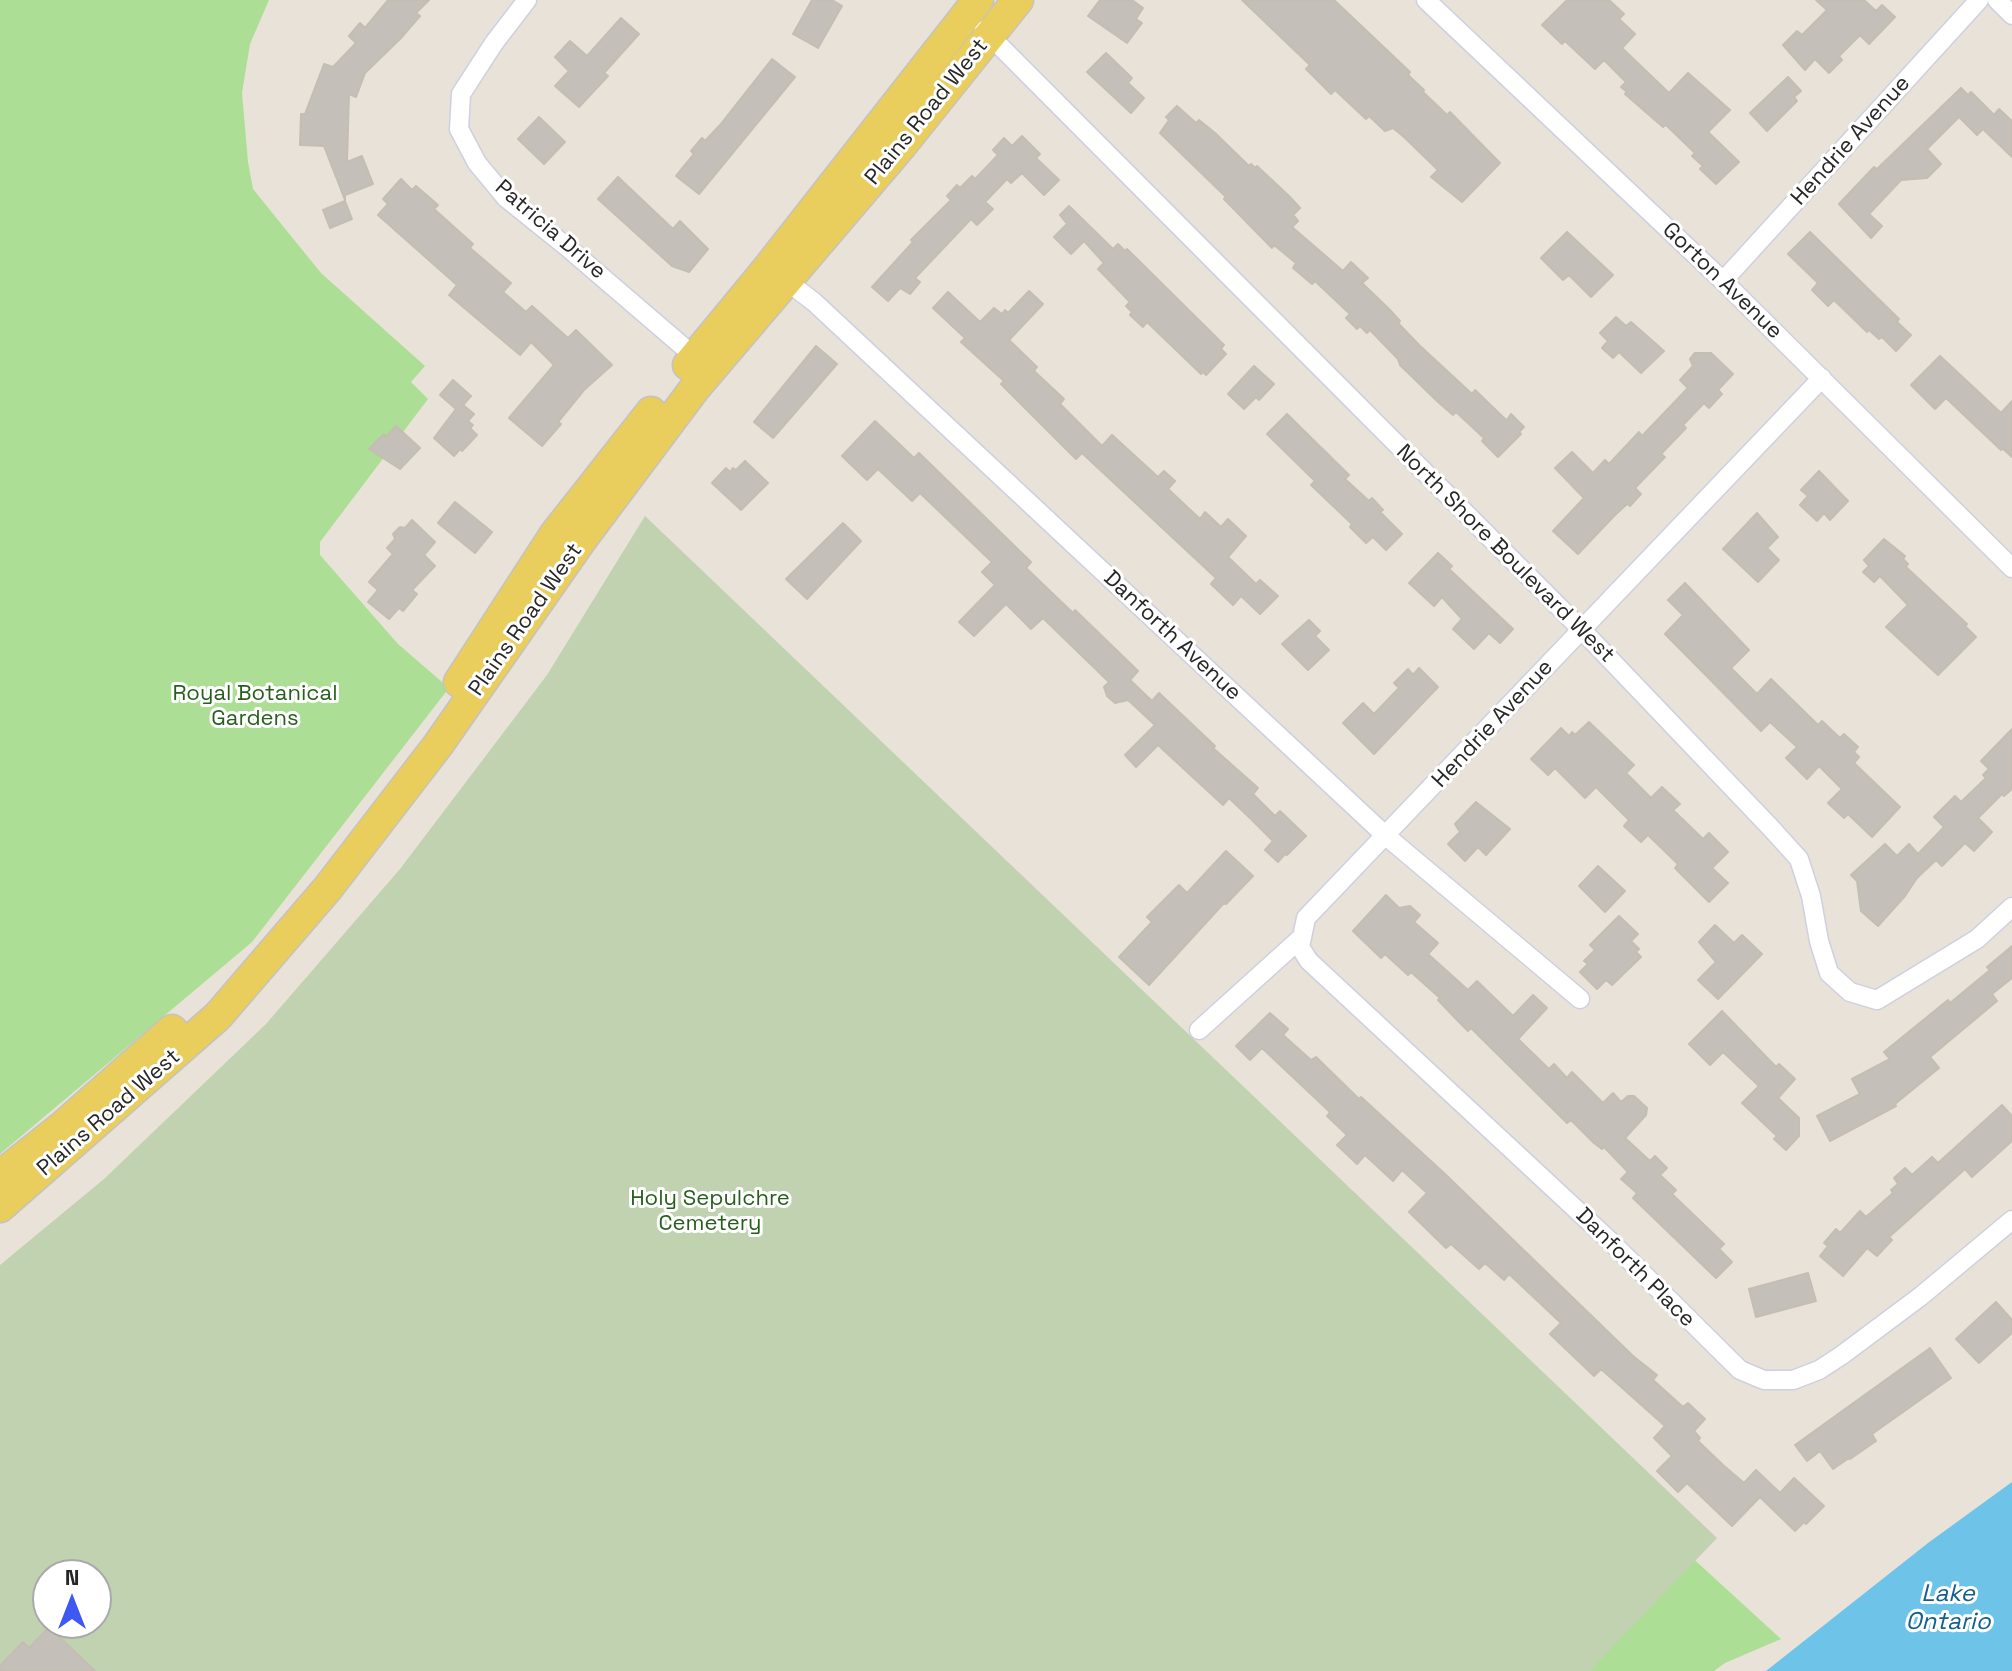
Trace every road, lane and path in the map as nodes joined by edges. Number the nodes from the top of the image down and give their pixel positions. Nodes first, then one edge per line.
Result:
1 (527, 0) edge
2 (1018, 0) edge
3 (1426, 0) edge
4 (1979, 0) edge
5 (1997, 0) edge
6 (973, 6) edge
7 (2012, 15) edge
8 (989, 35) junction
9 (777, 274) junction
10 (1723, 281) junction
11 (694, 356) junction
12 (1822, 378) junction
13 (2012, 568) edge
14 (1582, 630) junction
15 (1386, 836) junction
16 (2012, 907) edge
17 (1302, 937) junction
18 (1580, 999) dead end
19 (1199, 1030) dead end
20 (0, 1176) edge
21 (0, 1207) edge
22 (2012, 1220) edge

1 - 11 street, Patricia Drive
2 - 8 main road, Plains Road West
3 - 10 street, Gorton Avenue
4 - 10 street, Hendrie Avenue
5 - 7 street
6 - 8 street, North Shore Boulevard West
6 - 9 main road, Plains Road West
8 - 9 main road, Plains Road West
8 - 14 street, North Shore Boulevard West
9 - 11 main road, Plains Road West
9 - 15 street, Danforth Avenue
9 - 21 main road, Plains Road West
10 - 12 street, Gorton Avenue
11 - 20 main road, Plains Road West
12 - 13 street, Gorton Avenue
12 - 14 street, Hendrie Avenue
14 - 15 street, Hendrie Avenue
14 - 16 street, North Shore Boulevard West
15 - 17 street, Hendrie Avenue
15 - 18 street, Danforth Avenue
17 - 19 street, Hendrie Avenue
17 - 22 street, Danforth Place

